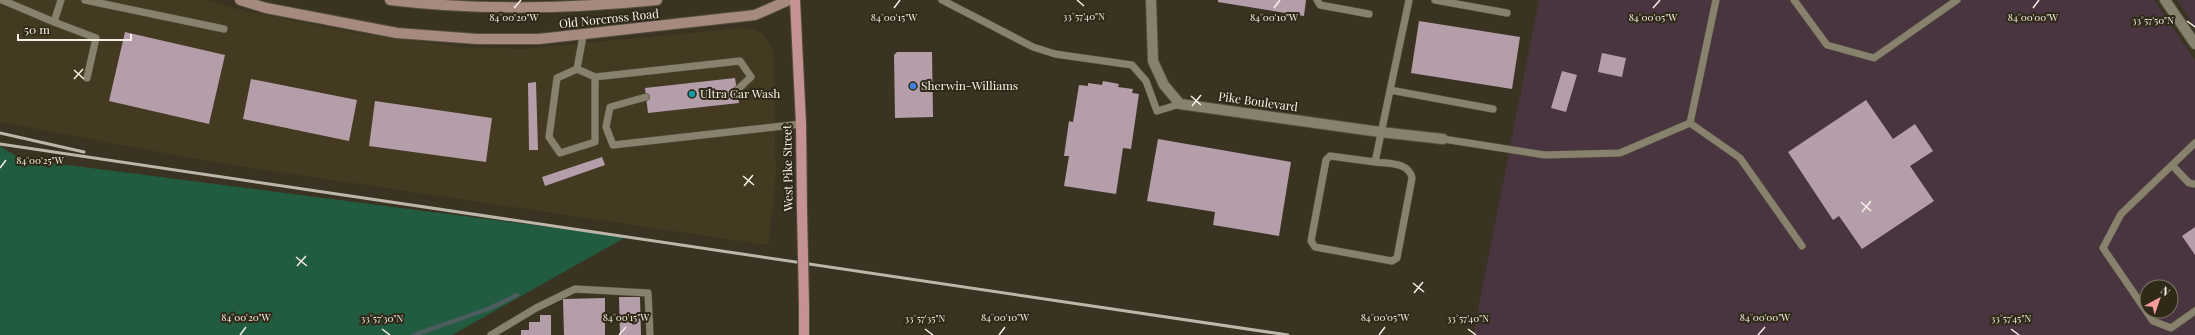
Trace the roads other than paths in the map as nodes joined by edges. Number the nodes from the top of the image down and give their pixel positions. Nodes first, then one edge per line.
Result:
1 (2, 0) edge
2 (61, 0) edge
3 (85, 0) edge
4 (240, 0) edge
5 (390, 0) edge
6 (657, 0) edge
7 (789, 0) edge
8 (795, 0) edge
9 (942, 0) edge
10 (1151, 0) edge
11 (1317, 0) edge
12 (1409, 0) edge
13 (1434, 0) edge
14 (1716, 0) edge
15 (1794, 0) edge
16 (1957, 0) edge
17 (2165, 0) edge
18 (1369, 14) dead end
19 (1507, 14) dead end
20 (54, 22) junction
21 (224, 29) dead end
22 (583, 36) junction
23 (2195, 44) edge
24 (577, 69) junction
25 (595, 76) junction
26 (87, 78) dead end
27 (737, 90) dead end
28 (1390, 90) junction
29 (646, 97) dead end
30 (1180, 104) junction
31 (1493, 109) dead end
32 (1690, 123) junction
33 (801, 124) junction
34 (1380, 132) junction
35 (1443, 139) joint
36 (2195, 143) edge
37 (1375, 162) junction
38 (2172, 165) junction
39 (2195, 184) edge
40 (1802, 246) dead end
41 (2195, 311) edge
42 (491, 335) edge
43 (650, 335) edge
44 (804, 335) edge

1 - 20 lane
2 - 20 lane
3 - 21 lane
4 - 22 main road, Old Norcross Road
5 - 6 main road, Old Norcross Road
7 - 22 main road, Old Norcross Road
8 - 33 main road, West Pike Street
9 - 30 lane
10 - 30 street
11 - 18 lane
12 - 28 lane
13 - 19 lane
14 - 32 lane
15 - 16 lane
17 - 23 street
20 - 26 lane
22 - 24 lane
24 - 25 lane
24 - 25 lane
25 - 27 lane
28 - 31 lane
28 - 34 lane
29 - 33 lane
30 - 34 street, Pike Boulevard
32 - 35 lane
32 - 40 lane
33 - 44 main road, West Pike Street, bridge
34 - 35 street, Pike Boulevard
34 - 37 lane
36 - 38 lane
37 - 37 lane
38 - 39 lane
38 - 41 lane
42 - 43 lane

